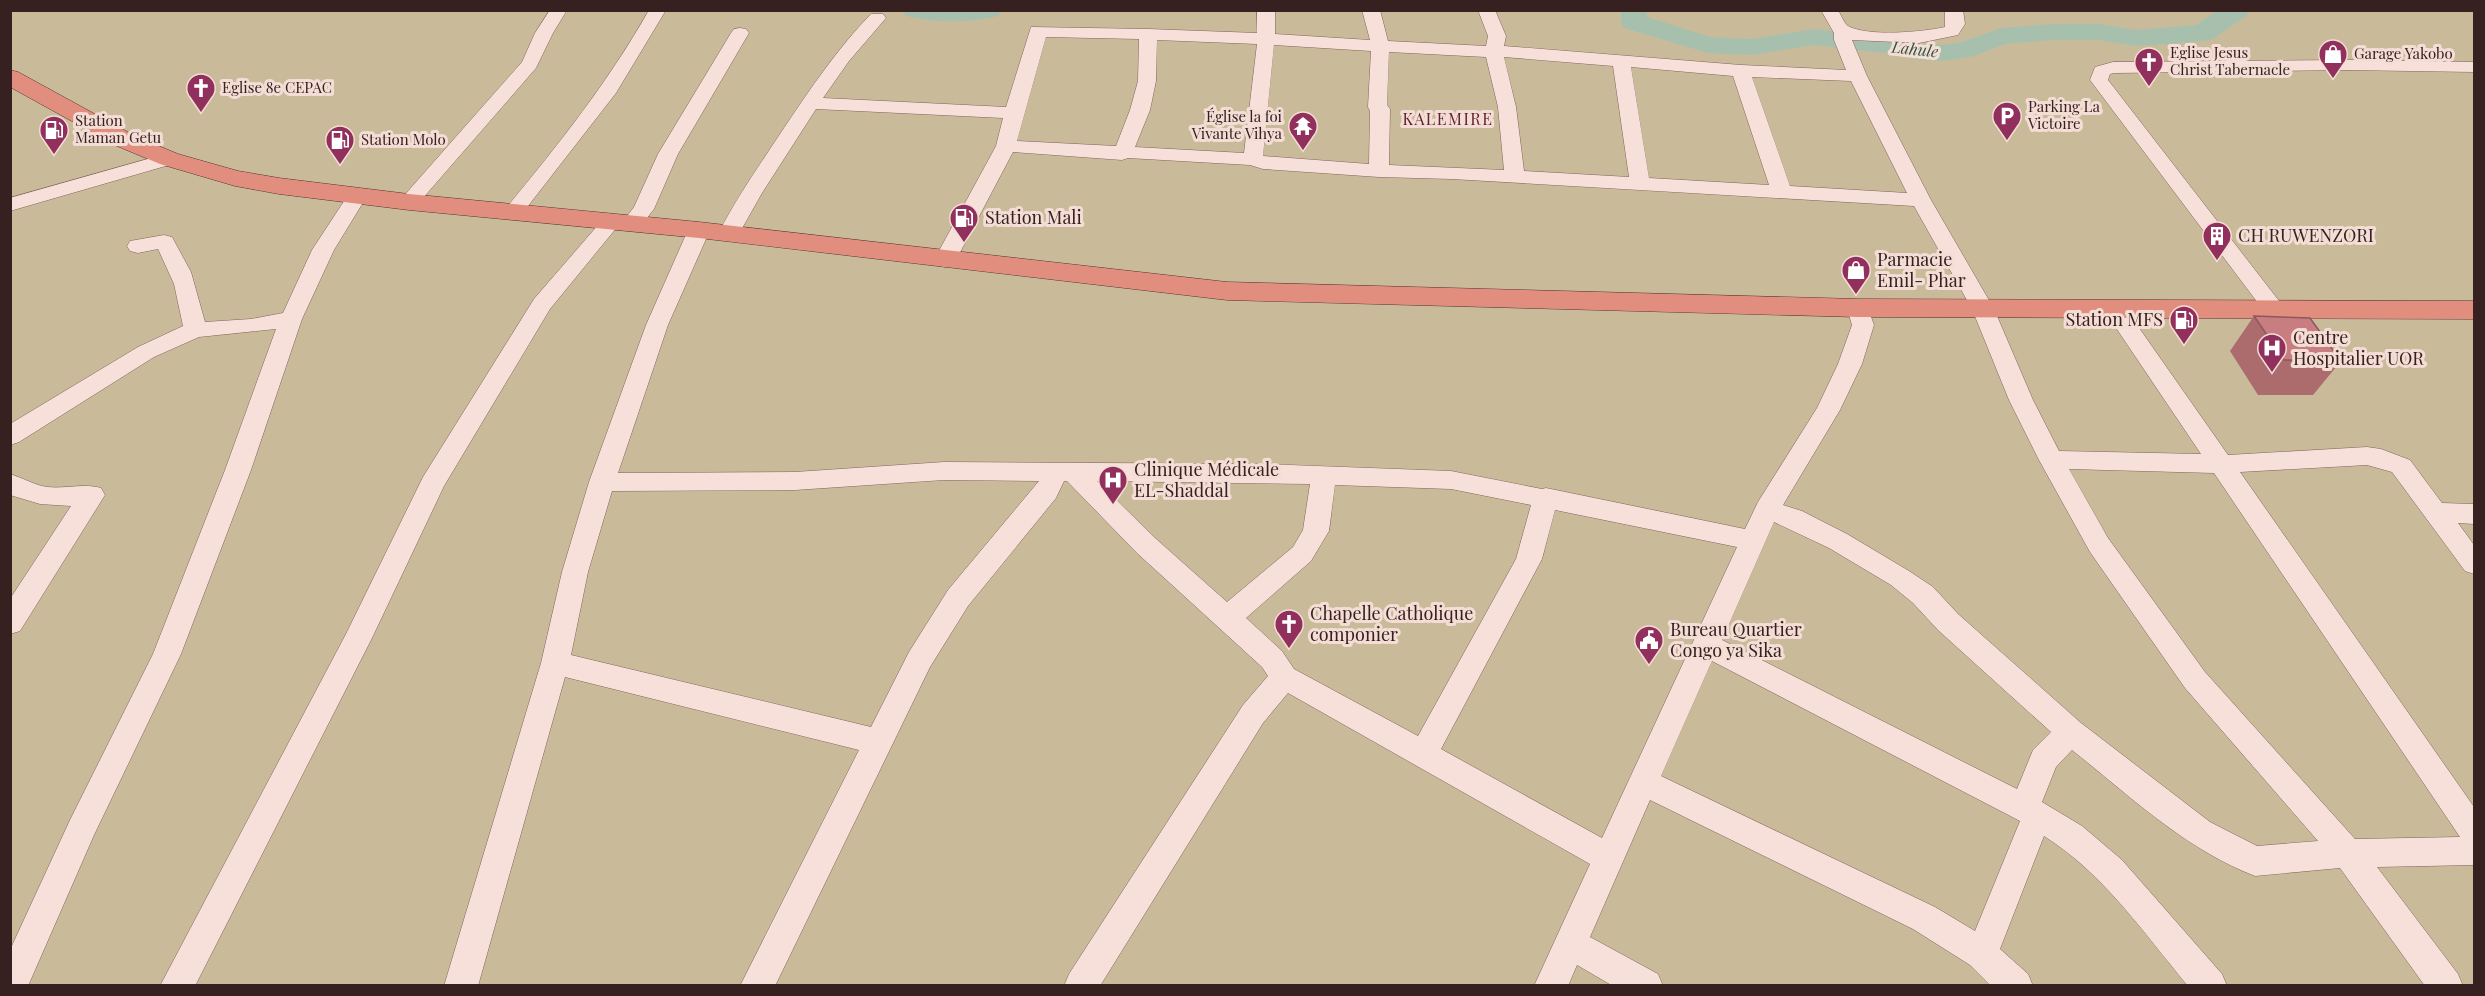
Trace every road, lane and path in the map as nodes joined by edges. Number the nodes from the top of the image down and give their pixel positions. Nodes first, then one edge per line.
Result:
1 (559, 10) edge
2 (658, 10) edge
3 (1041, 10) edge
4 (1266, 10) edge
5 (1371, 10) edge
6 (1486, 10) edge
7 (1829, 10) edge
8 (1954, 10) edge
9 (878, 18) dead end
10 (1037, 31) junction
11 (740, 33) dead end
12 (1148, 34) junction
13 (1844, 39) junction
14 (1266, 40) junction
15 (1380, 45) junction
16 (1494, 52) junction
17 (1621, 61) junction
18 (2475, 67) edge
19 (1741, 71) junction
20 (1858, 76) junction
21 (10, 77) edge
22 (810, 103) junction
23 (1014, 113) junction
24 (1006, 146) junction
25 (1122, 154) junction
26 (169, 159) junction
27 (1253, 159) junction
28 (1379, 171) junction
29 (1515, 177) junction
30 (1640, 185) junction
31 (1781, 191) junction
32 (357, 196) junction
33 (1921, 200) junction
34 (409, 202) junction
35 (10, 206) edge
36 (514, 212) junction
37 (622, 222) junction
38 (699, 230) junction
39 (729, 234) junction
40 (138, 246) dead end
41 (945, 261) junction
42 (1858, 308) junction
43 (1983, 309) junction
44 (2115, 310) junction
45 (2275, 310) junction
46 (2475, 310) edge
47 (291, 319) junction
48 (195, 330) junction
49 (10, 436) edge
50 (2051, 460) junction
51 (2221, 464) junction
52 (1065, 473) junction
53 (1324, 475) junction
54 (602, 482) junction
55 (10, 483) edge
56 (1546, 497) junction
57 (1767, 509) junction
58 (2437, 512) junction
59 (2475, 514) edge
60 (1752, 540) junction
61 (2475, 564) edge
62 (1228, 617) junction
63 (10, 624) edge
64 (1706, 645) junction
65 (555, 663) junction
66 (1284, 677) junction
67 (2071, 732) junction
68 (880, 742) junction
69 (1423, 755) junction
70 (1643, 782) junction
71 (2031, 812) junction
72 (2475, 832) edge
73 (2475, 851) edge
74 (2348, 853) junction
75 (1608, 857) junction
76 (1571, 944) junction
77 (1982, 954) junction
78 (11, 986) edge
79 (177, 986) edge
80 (461, 986) edge
81 (757, 986) edge
82 (1081, 986) edge
83 (1551, 986) edge
84 (1646, 986) edge
85 (2016, 986) edge
86 (2210, 986) edge
87 (2446, 986) edge

1 - 34 street
2 - 36 street
3 - 10 street
4 - 14 street
5 - 15 street
6 - 16 street
7 - 13 street
8 - 13 street
9 - 22 street
10 - 12 street
10 - 23 street
11 - 37 street
12 - 14 street
12 - 25 street
13 - 20 street
14 - 15 street
14 - 27 street
15 - 16 street
15 - 28 street
16 - 17 street
16 - 29 street
17 - 19 street
17 - 30 street
18 - 45 street
19 - 20 street
19 - 31 street
20 - 33 street
21 - 26 highway
22 - 23 street
22 - 39 street
23 - 24 street
24 - 25 street
24 - 41 street
25 - 27 street
26 - 32 highway
26 - 35 street
27 - 28 street
28 - 29 street
29 - 30 street
30 - 31 street
31 - 33 street
32 - 34 highway
32 - 47 street
33 - 43 street
34 - 36 highway
36 - 37 highway
37 - 38 highway
37 - 79 street
38 - 39 highway
38 - 54 street
39 - 41 highway
40 - 48 street
41 - 42 highway
42 - 43 highway
42 - 57 street
43 - 44 highway
43 - 50 street
44 - 45 highway
44 - 51 street
45 - 46 highway
47 - 48 street
47 - 78 street
48 - 49 street
50 - 51 street
50 - 74 street
51 - 58 street
51 - 72 street
52 - 53 street
52 - 54 street
52 - 62 street
52 - 68 street
53 - 56 street
53 - 62 street
54 - 65 street
55 - 63 street
56 - 60 street
56 - 69 street
57 - 60 street
57 - 67 street
58 - 59 street
58 - 61 street
60 - 64 street
62 - 66 street
64 - 70 street
64 - 71 street
65 - 68 street
65 - 80 street
66 - 69 street
66 - 82 street
67 - 71 street
67 - 74 street
68 - 81 street
69 - 75 street
70 - 75 street
70 - 77 street
71 - 77 street
71 - 86 street
73 - 74 street
74 - 87 street
75 - 76 street
76 - 83 street
76 - 84 street
77 - 85 street

